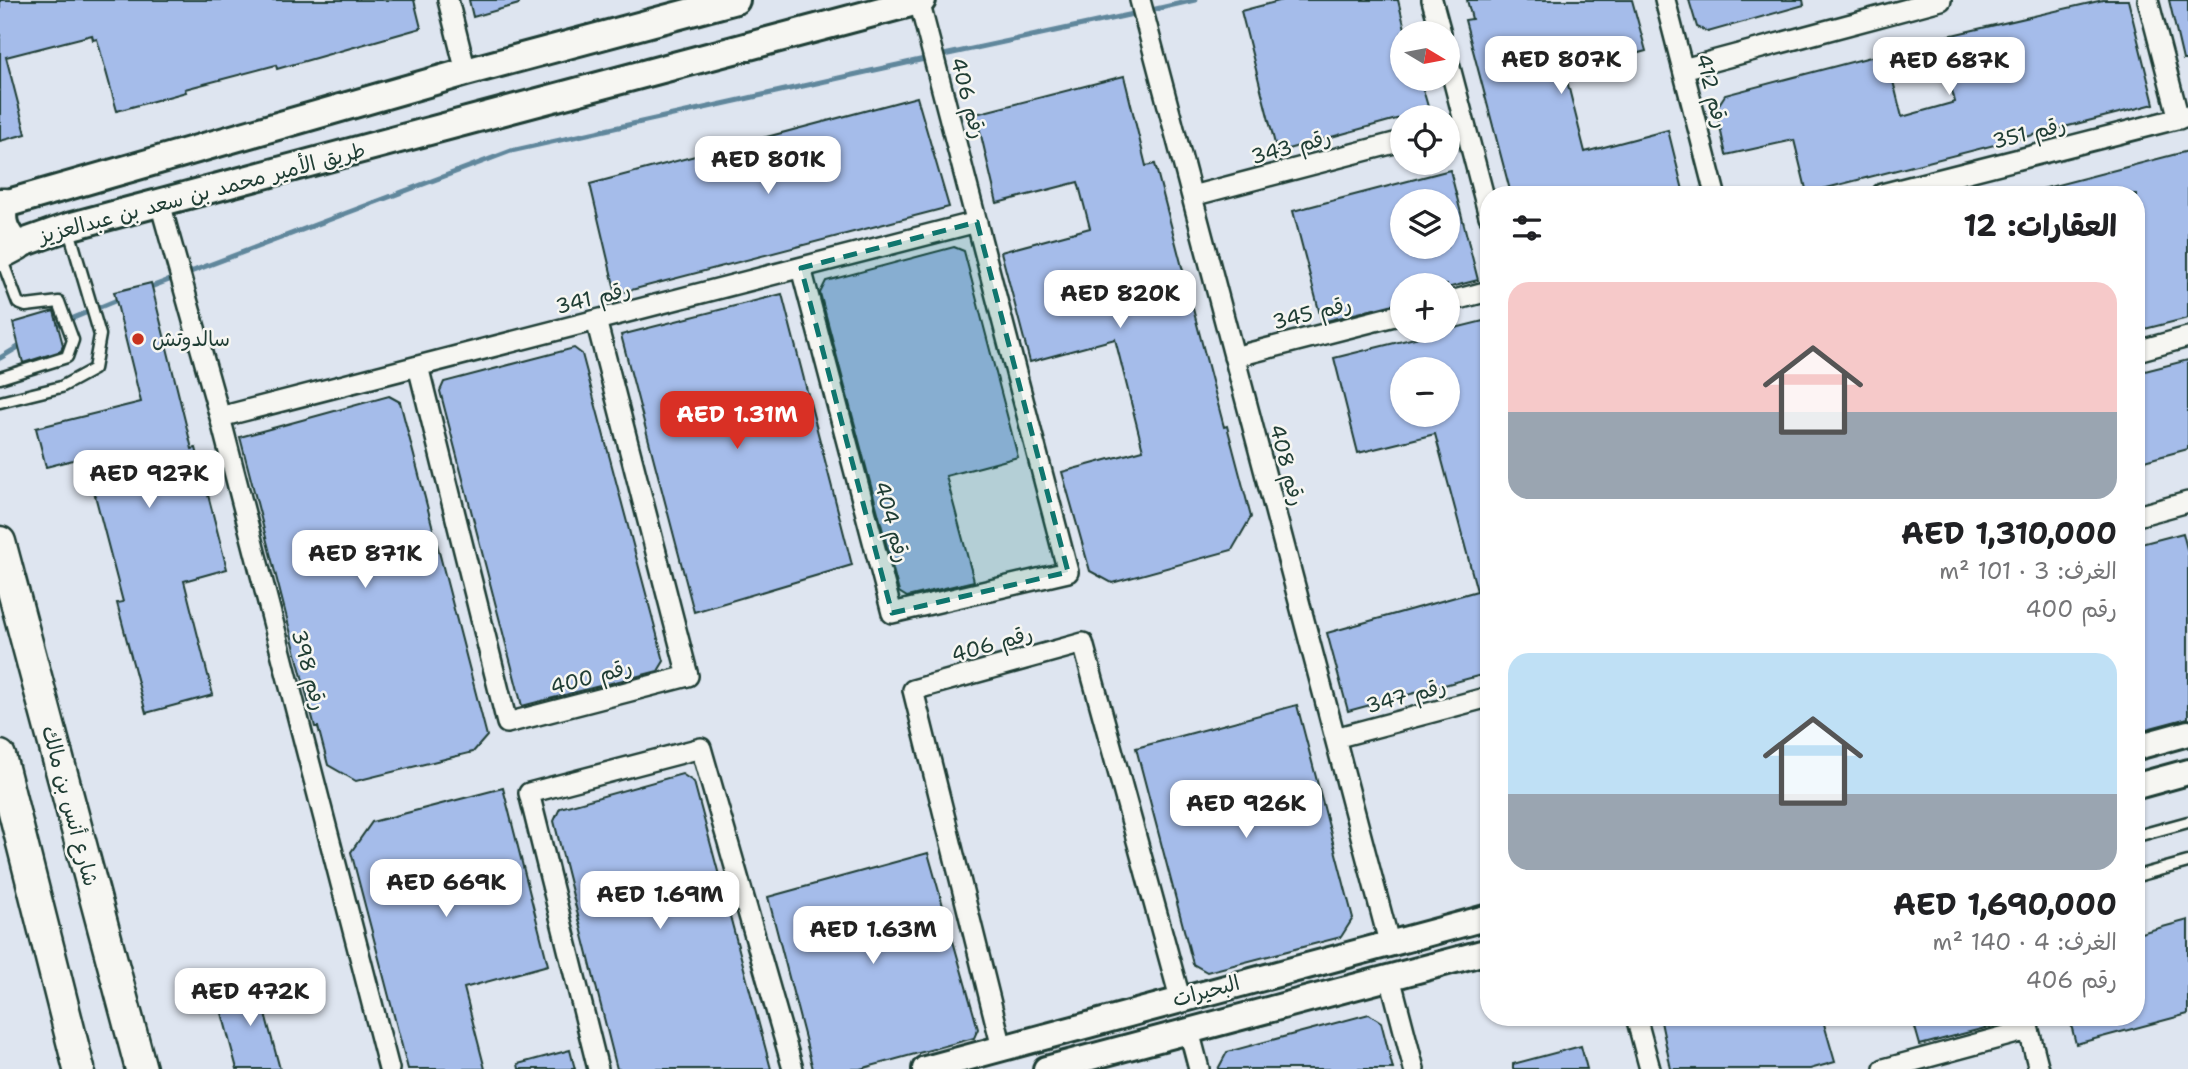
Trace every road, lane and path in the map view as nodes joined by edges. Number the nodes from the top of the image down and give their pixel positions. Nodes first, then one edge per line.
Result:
1 (448, 0) edge
2 (736, 0) edge
3 (921, 0) edge
4 (1140, 0) edge
5 (1432, 0) edge
6 (1665, 0) edge
7 (1941, 0) edge
8 (2148, 0) edge
9 (1438, 21) edge
10 (1683, 69) junction
11 (466, 72) junction
12 (2183, 118) edge
13 (1460, 138) edge
14 (1390, 144) edge
15 (1713, 186) edge
16 (1914, 186) edge
17 (1480, 192) edge
18 (1192, 196) junction
19 (160, 202) junction
20 (3, 204) edge
21 (977, 222) junction
22 (68, 227) junction
23 (6, 251) edge
24 (801, 268) junction
25 (1480, 293) edge
26 (1460, 299) edge
27 (1390, 317) edge
28 (596, 320) junction
29 (2188, 337) edge
30 (2145, 349) edge
31 (1234, 357) junction
32 (418, 366) junction
33 (0, 378) edge
34 (0, 402) edge
35 (220, 417) junction
36 (2188, 502) edge
37 (2145, 514) edge
38 (0, 542) edge
39 (1068, 572) joint
40 (1480, 699) edge
41 (2188, 733) edge
42 (1335, 738) junction
43 (2145, 745) edge
44 (0, 756) edge
45 (2188, 772) edge
46 (2145, 784) edge
47 (2188, 822) edge
48 (2145, 834) edge
49 (2188, 862) edge
50 (2145, 874) edge
51 (1480, 919) edge
52 (1389, 942) junction
53 (1480, 953) edge
54 (1390, 977) junction
55 (1180, 998) junction
56 (1638, 1026) edge
57 (2018, 1026) edge
58 (2028, 1026) edge
59 (1189, 1031) junction
60 (1002, 1048) junction
61 (79, 1069) edge
62 (141, 1069) edge
63 (389, 1069) edge
64 (598, 1069) edge
65 (793, 1069) edge
66 (925, 1069) edge
67 (1046, 1069) edge
68 (1199, 1069) edge
69 (1414, 1069) edge
70 (1650, 1069) edge
71 (1884, 1069) edge
72 (2039, 1069) edge

1 - 11 street
2 - 11 main road, طريق الأمير محمد بن سعد بن عبدالعزيز
3 - 19 main road, طريق الأمير محمد بن سعد بن عبدالعزيز
3 - 21 street, رقم 406
4 - 18 street, رقم 408
5 - 9 street
6 - 10 street, رقم 412
7 - 10 street
8 - 12 street
10 - 15 street, رقم 412
11 - 20 main road, طريق الأمير محمد بن سعد بن عبدالعزيز
12 - 16 street, رقم 351
13 - 17 street
14 - 18 street, رقم 343
18 - 31 street, رقم 408
19 - 22 main road, طريق الأمير محمد بن سعد بن عبدالعزيز
19 - 35 street, رقم 398
20 - 23 main road, طريق الأمير محمد بن سعد بن عبدالعزيز
21 - 24 street, رقم 341
21 - 39 street, رقم 406
22 - 23 main road, طريق الأمير محمد بن سعد بن عبدالعزيز
22 - 34 lane
23 - 33 lane
24 - 28 street, رقم 341
24 - 39 street, رقم 404
25 - 26 street
27 - 31 street, رقم 345
28 - 32 street, رقم 341
28 - 32 street, رقم 400
29 - 30 street
31 - 42 street, رقم 408
32 - 35 street, رقم 341
35 - 63 street, رقم 398
36 - 37 street
38 - 62 main road, شارع أنس بن مالك
40 - 42 street, رقم 347
41 - 43 street
42 - 52 street, رقم 408
44 - 61 main road
45 - 46 street
47 - 48 lane
49 - 50 lane
51 - 52 street, البحيرات
52 - 55 street, البحيرات
53 - 54 street, البحيرات
54 - 59 street, البحيرات
54 - 69 street
55 - 60 street, البحيرات
55 - 60 street, رقم 406
56 - 70 street
57 - 71 street
58 - 72 street
59 - 67 street, البحيرات
59 - 68 street
60 - 66 street, البحيرات
64 - 65 street

